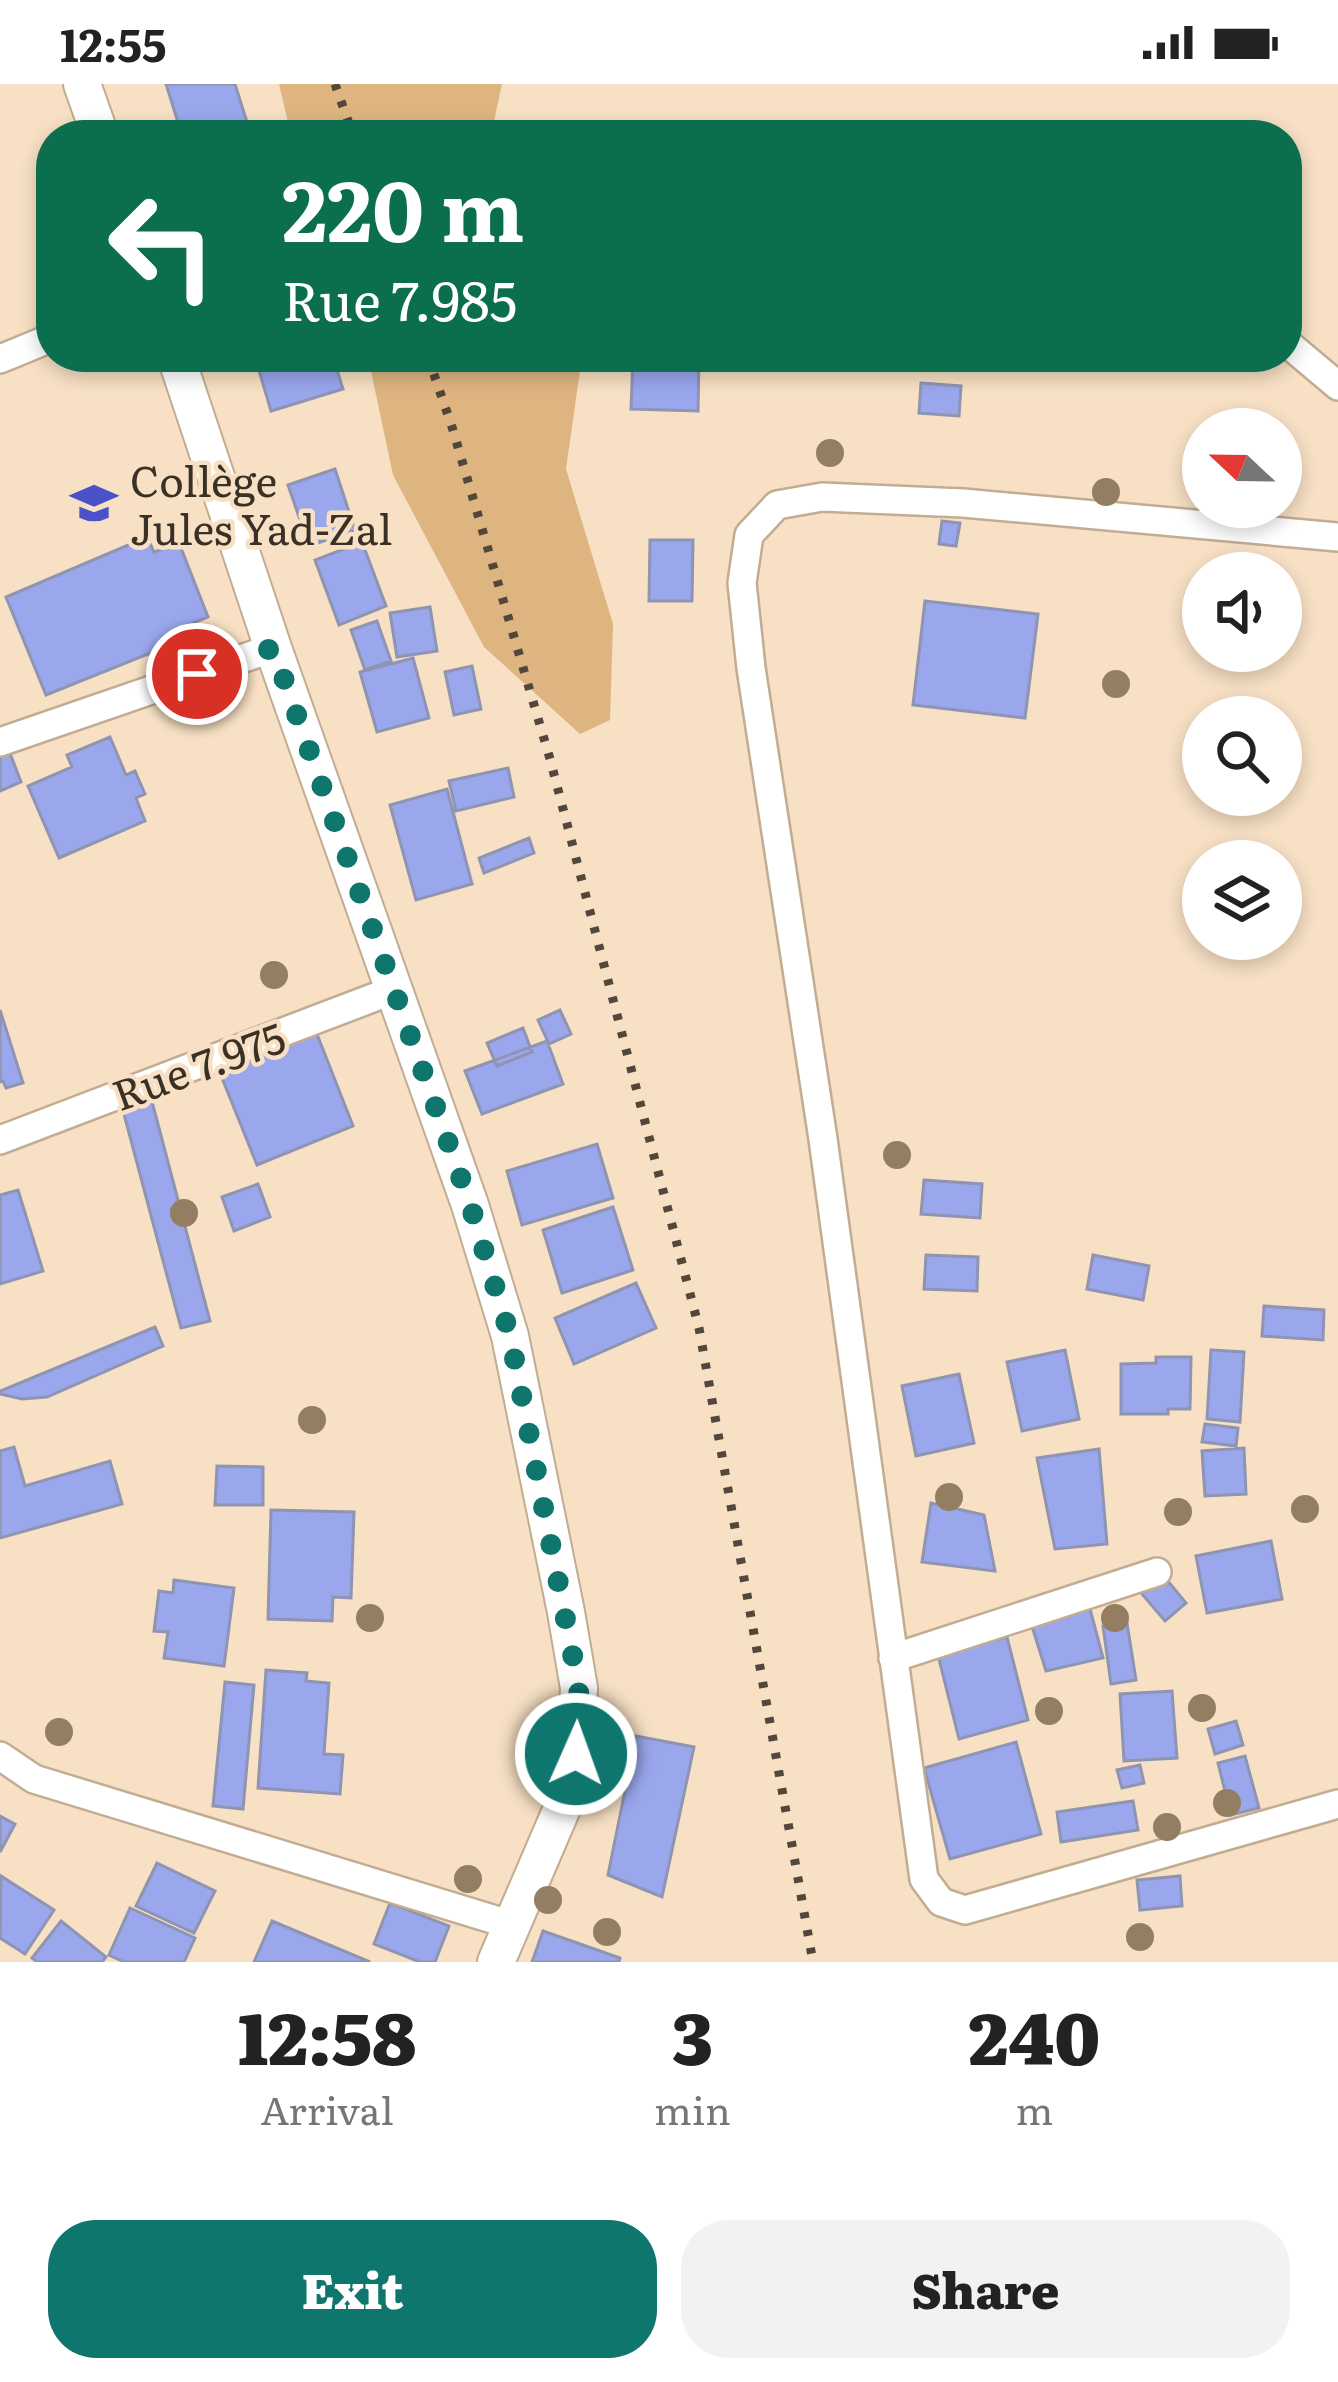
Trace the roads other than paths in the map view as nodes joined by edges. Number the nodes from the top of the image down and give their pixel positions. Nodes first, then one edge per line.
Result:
1 (82, 84) edge
2 (95, 120) edge
3 (36, 344) edge
4 (1302, 356) edge
5 (0, 359) edge
6 (181, 372) edge
7 (1338, 386) edge
8 (1338, 537) edge
9 (273, 648) junction
10 (0, 742) edge
11 (396, 989) junction
12 (0, 1140) edge
13 (1157, 1572) dead end
14 (893, 1658) junction
15 (0, 1756) edge
16 (1338, 1804) edge
17 (512, 1925) junction
18 (496, 1962) edge

1 - 2 street
3 - 5 street
4 - 7 street
6 - 9 street
8 - 14 street
9 - 10 street
9 - 11 street
11 - 12 street, Rue 7.975
11 - 17 street
13 - 14 street
14 - 16 street
15 - 17 street
17 - 18 street

